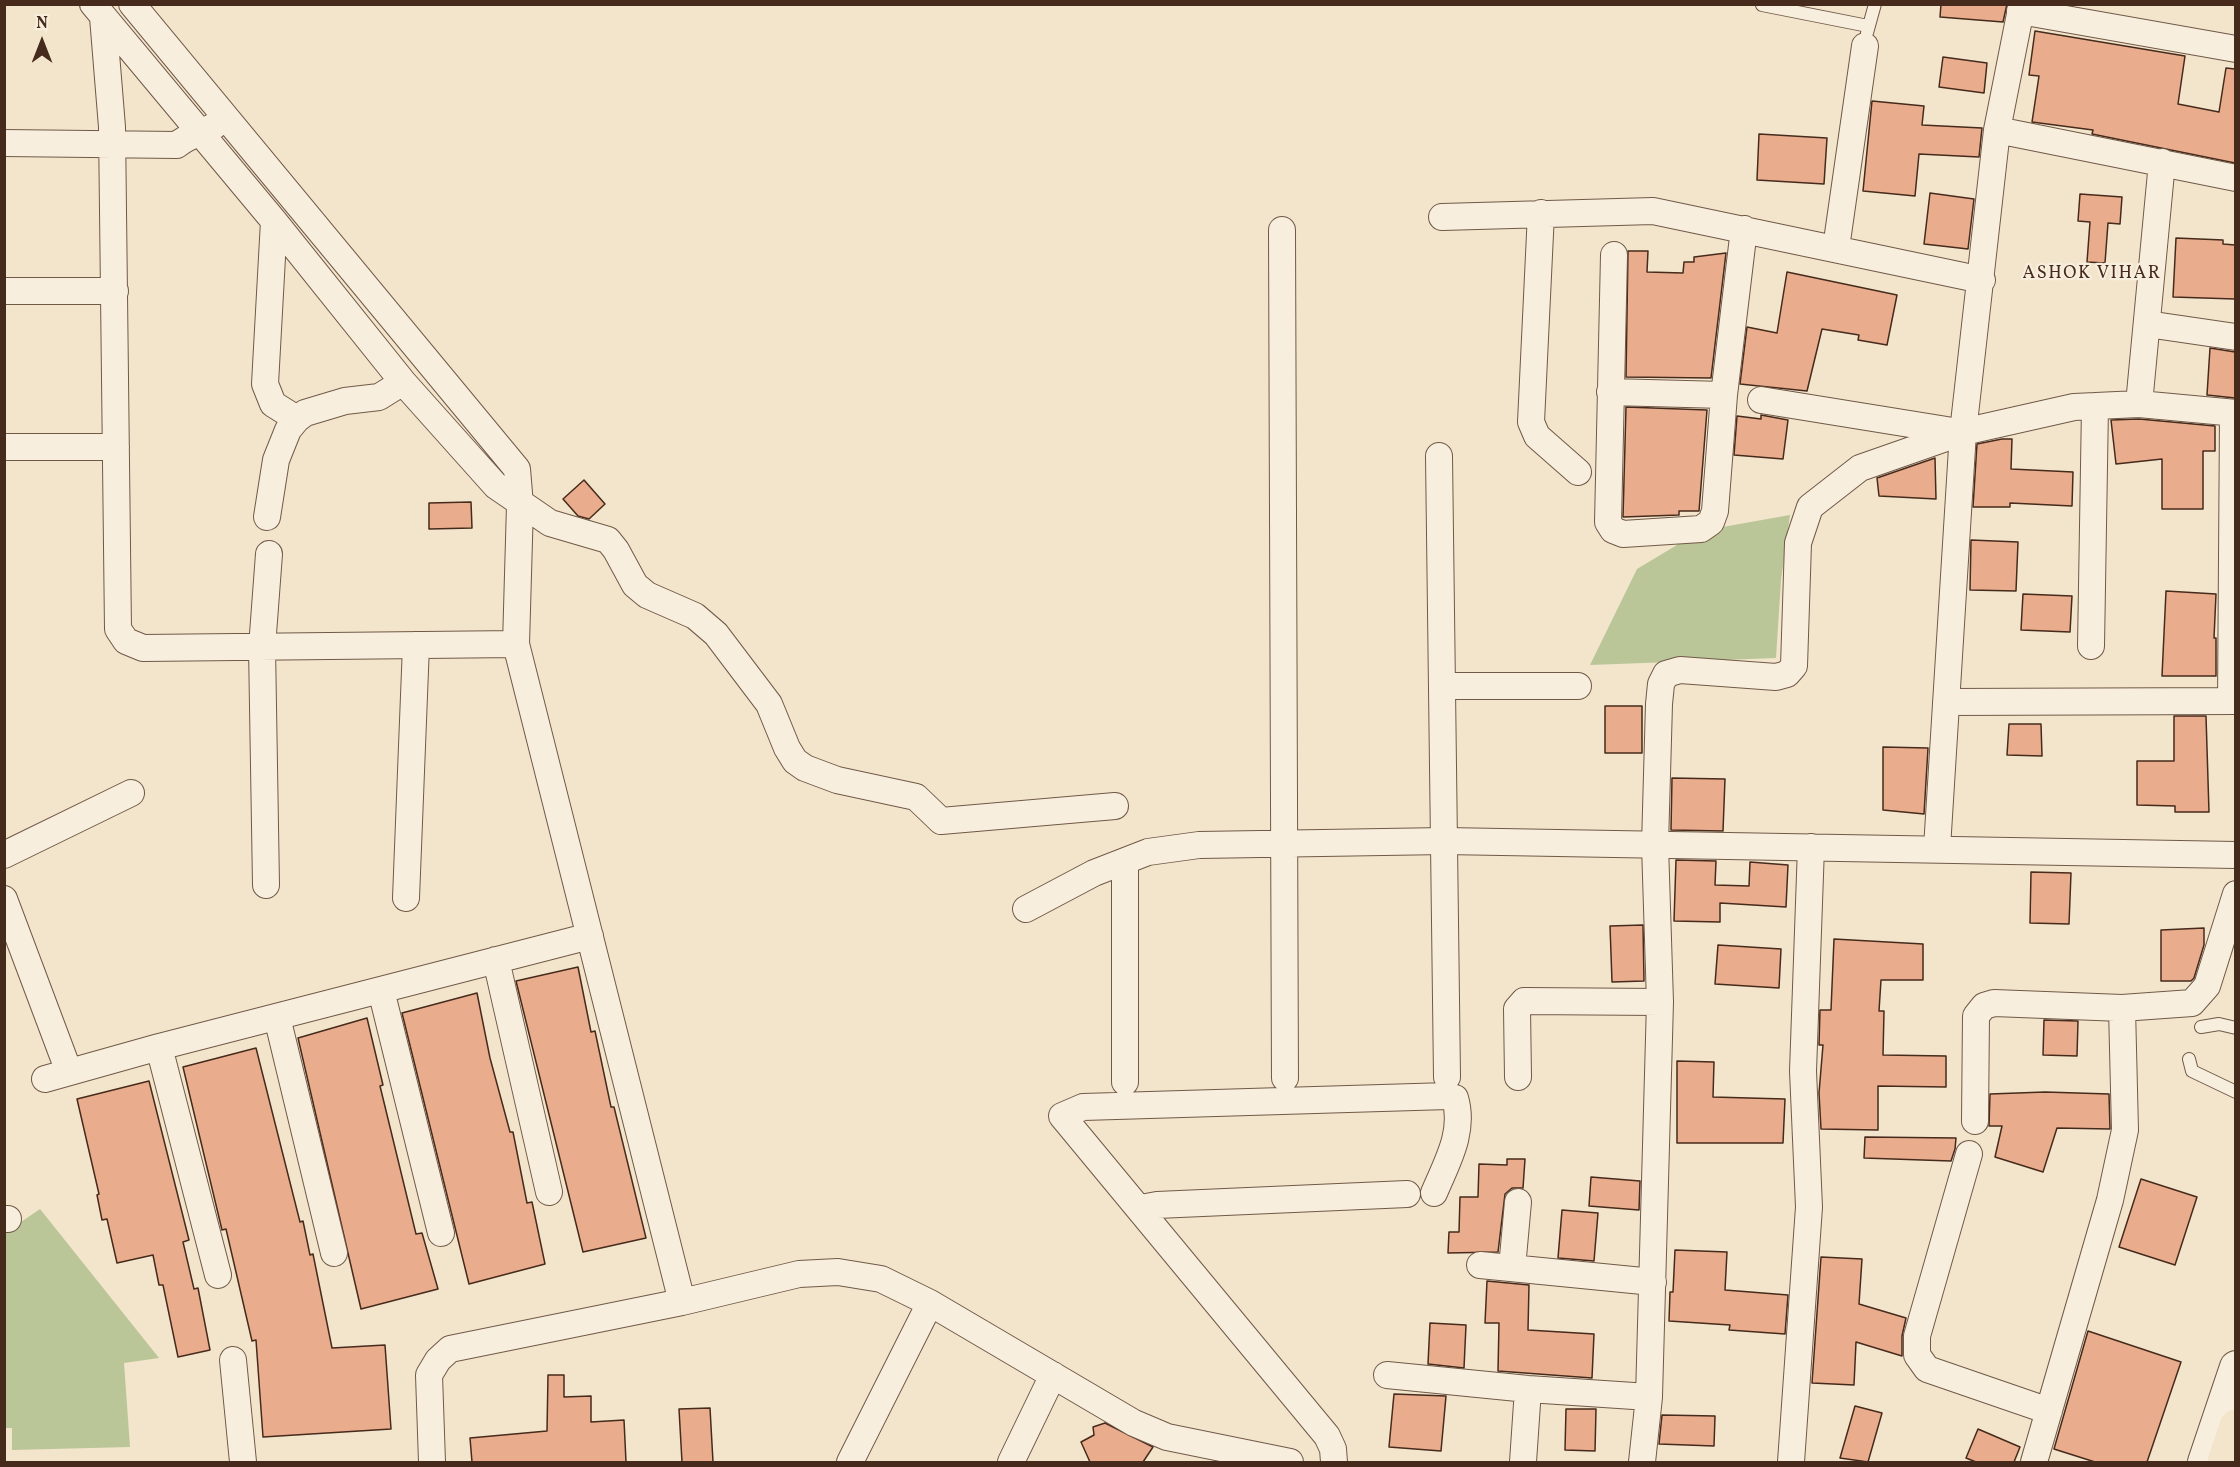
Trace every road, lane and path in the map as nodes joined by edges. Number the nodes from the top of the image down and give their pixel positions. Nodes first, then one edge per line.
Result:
1 (132, 4) edge
2 (1762, 5) edge
3 (1875, 5) edge
4 (1796, 8) edge
5 (2021, 8) edge
6 (98, 11) edge
7 (1867, 36) junction
8 (2235, 49) edge
9 (225, 119) junction
10 (4, 127) edge
11 (1997, 130) junction
12 (112, 136) junction
13 (193, 136) junction
14 (4, 142) edge
15 (2162, 162) junction
16 (2235, 178) edge
17 (1541, 213) junction
18 (1442, 217) dead end
19 (274, 221) junction
20 (1744, 229) junction
21 (1282, 230) dead end
22 (1836, 248) junction
23 (1614, 255) dead end
24 (1982, 280) junction
25 (4, 291) edge
26 (115, 291) junction
27 (2147, 324) junction
28 (2235, 337) edge
29 (403, 382) junction
30 (1610, 392) junction
31 (1724, 395) junction
32 (1761, 400) dead end
33 (2139, 404) junction
34 (2094, 406) junction
35 (2234, 414) edge
36 (297, 419) junction
37 (1963, 432) junction
38 (4, 447) edge
39 (116, 447) junction
40 (1439, 456) dead end
41 (1578, 472) dead end
42 (520, 505) junction
43 (267, 517) dead end
44 (269, 554) dead end
45 (516, 644) junction
46 (416, 645) junction
47 (2091, 646) dead end
48 (262, 647) junction
49 (1443, 686) junction
50 (1578, 686) dead end
51 (2233, 701) edge
52 (1946, 702) junction
53 (131, 793) dead end
54 (1115, 806) dead end
55 (1445, 841) junction
56 (1284, 842) junction
57 (1655, 845) junction
58 (1811, 846) junction
59 (1937, 848) junction
60 (4, 855) edge
61 (2235, 855) edge
62 (1125, 862) junction
63 (266, 885) dead end
64 (2235, 894) edge
65 (406, 898) dead end
66 (4, 899) edge
67 (1026, 909) dead end
68 (590, 936) junction
69 (496, 960) junction
70 (381, 990) junction
71 (1660, 1002) junction
72 (2122, 1008) junction
73 (277, 1017) junction
74 (2201, 1027) dead end
75 (2235, 1028) edge
76 (159, 1047) junction
77 (2189, 1059) dead end
78 (1447, 1077) dead end
79 (1518, 1077) dead end
80 (1285, 1078) dead end
81 (1125, 1082) dead end
82 (2235, 1092) edge
83 (1975, 1121) dead end
84 (1969, 1154) dead end
85 (549, 1192) dead end
86 (1434, 1193) dead end
87 (1407, 1194) dead end
88 (1518, 1202) dead end
89 (1141, 1208) junction
90 (441, 1233) dead end
91 (334, 1253) dead end
92 (1480, 1265) dead end
93 (1512, 1268) junction
94 (218, 1275) dead end
95 (1653, 1282) junction
96 (681, 1302) junction
97 (930, 1303) junction
98 (233, 1360) dead end
99 (2235, 1367) edge
100 (1053, 1375) junction
101 (1387, 1376) dead end
102 (1528, 1389) junction
103 (1649, 1397) junction
104 (2049, 1411) junction
105 (2235, 1426) edge
106 (243, 1462) edge
107 (432, 1462) edge
108 (850, 1462) edge
109 (1011, 1462) edge
110 (1290, 1462) edge
111 (1334, 1462) edge
112 (1523, 1462) edge
113 (1642, 1462) edge
114 (1791, 1462) edge
115 (2034, 1462) edge
116 (2204, 1462) edge
117 (2224, 1462) edge

1 - 9 street
2 - 4 lane
3 - 7 lane
4 - 7 lane
5 - 8 street
5 - 11 street
6 - 12 street
6 - 13 street
7 - 22 street
9 - 13 street
9 - 42 street
10 - 12 street
11 - 15 street
11 - 24 street
12 - 13 street
12 - 14 street
12 - 26 street
13 - 19 street
15 - 16 street
15 - 27 street
17 - 18 street
17 - 20 street
17 - 41 street
19 - 29 street
19 - 36 street
20 - 22 street
20 - 31 street
21 - 56 street
22 - 24 street
23 - 30 street
24 - 37 street
25 - 26 street
26 - 39 street
27 - 28 street
27 - 33 street
29 - 36 street
29 - 42 street
30 - 31 street
30 - 31 street
32 - 37 street
33 - 34 street
33 - 35 street
34 - 37 street
34 - 47 street
35 - 51 street
36 - 43 street
37 - 52 street
37 - 57 street
38 - 39 street
39 - 48 street
40 - 49 street
42 - 45 street
42 - 54 street
44 - 48 street
45 - 46 street
45 - 68 street
46 - 48 street
46 - 65 street
48 - 63 street
49 - 50 street
49 - 55 street
51 - 52 street
52 - 59 street
53 - 60 street
55 - 56 street
55 - 57 street
55 - 78 street
56 - 62 street
56 - 80 street
57 - 58 street
57 - 71 street
58 - 59 street
58 - 114 street
59 - 61 street
62 - 67 street
62 - 81 street
64 - 72 street
66 - 76 street
68 - 69 street
68 - 96 street
69 - 70 street
69 - 85 street
70 - 73 street
70 - 90 street
71 - 79 street
71 - 95 street
72 - 83 street
72 - 104 street
73 - 76 street
73 - 91 street
74 - 75 lane
76 - 94 street
77 - 82 lane
84 - 104 street
86 - 89 street
87 - 89 street
88 - 93 street
89 - 111 street
92 - 93 street
93 - 95 street
95 - 103 street
96 - 97 street
96 - 107 street
97 - 100 street
97 - 108 street
98 - 106 street
99 - 116 street
100 - 109 street
100 - 110 street
101 - 102 street
102 - 103 street
102 - 112 street
103 - 113 street
104 - 115 street
105 - 117 highway

